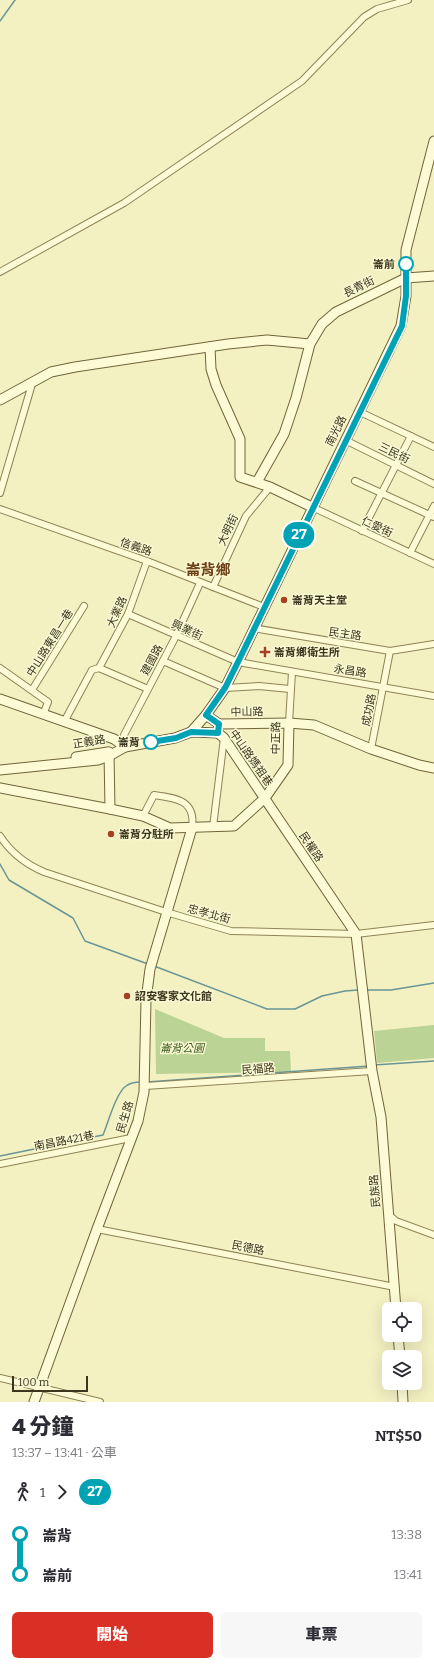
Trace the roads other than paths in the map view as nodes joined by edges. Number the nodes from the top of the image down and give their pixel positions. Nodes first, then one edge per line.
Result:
1 (408, 0) edge
2 (434, 141) edge
3 (0, 272) edge
4 (434, 276) edge
5 (406, 278) junction
6 (310, 344) junction
7 (210, 347) junction
8 (32, 384) junction
9 (0, 400) edge
10 (360, 412) junction
11 (411, 436) junction
12 (345, 440) junction
13 (434, 447) edge
14 (396, 466) junction
15 (355, 481) dead end
16 (257, 482) junction
17 (434, 484) edge
18 (270, 487) junction
19 (0, 493) edge
20 (383, 493) junction
21 (434, 506) edge
22 (312, 507) junction
23 (0, 509) edge
24 (432, 516) edge
25 (362, 531) junction
26 (410, 553) junction
27 (147, 561) junction
28 (434, 564) edge
29 (200, 583) junction
30 (213, 587) junction
31 (84, 606) dead end
32 (264, 607) junction
33 (128, 614) junction
34 (253, 628) junction
35 (176, 636) junction
36 (434, 644) edge
37 (390, 651) junction
38 (163, 662) junction
39 (238, 662) junction
40 (0, 668) edge
41 (99, 668) junction
42 (292, 672) junction
43 (383, 687) junction
44 (225, 688) junction
45 (148, 689) junction
46 (290, 689) junction
47 (32, 690) junction
48 (434, 696) edge
49 (0, 699) edge
50 (43, 715) junction
51 (206, 715) junction
52 (64, 722) junction
53 (289, 723) junction
54 (191, 732) junction
55 (220, 732) junction
56 (125, 747) junction
57 (371, 749) junction
58 (109, 754) junction
59 (1, 768) edge
60 (434, 768) edge
61 (0, 788) edge
62 (265, 798) junction
63 (110, 809) junction
64 (142, 816) junction
65 (212, 826) junction
66 (192, 828) junction
67 (0, 836) edge
68 (166, 912) junction
69 (434, 925) edge
70 (356, 934) junction
71 (372, 1071) junction
72 (145, 1086) junction
73 (131, 1138) junction
74 (0, 1164) edge
75 (389, 1215) junction
76 (97, 1228) junction
77 (434, 1235) edge
78 (395, 1286) junction
79 (396, 1302) edge
80 (0, 1378) edge
81 (40, 1387) junction
82 (402, 1390) edge
83 (34, 1402) edge
84 (100, 1402) edge
85 (403, 1402) edge

1 - 3 street
2 - 5 street, 南光路
4 - 5 street, 長青街
5 - 6 street, 長青街
5 - 10 street, 南光路
6 - 7 street
6 - 16 street, 長青街
7 - 8 street
7 - 16 street
8 - 9 street
8 - 19 street
10 - 11 street
10 - 12 street, 南光路
11 - 13 street
11 - 14 street
12 - 14 street, 三民街
12 - 22 street, 南光路
14 - 17 street, 三民街
14 - 20 street
15 - 20 street
16 - 18 street
18 - 22 street
18 - 30 street, 大明街
20 - 24 street
20 - 25 street
21 - 24 street
22 - 25 street, 仁愛街
22 - 32 street, 南光路
23 - 27 street, 信義路
24 - 26 street
25 - 26 street, 仁愛街
26 - 28 street, 仁愛街
27 - 29 street, 信義路
27 - 33 street, 大業路
29 - 30 street, 信義路
29 - 35 street, 建國路
30 - 32 street, 信義路
31 - 47 street, 中山路東昌一巷
32 - 34 street, 南光路
33 - 35 street, 興業街
33 - 41 street, 大業路
34 - 37 street, 民主路
34 - 39 street, 南光路
35 - 38 street, 建國路
35 - 39 street, 興業街
36 - 37 street, 民主路
37 - 43 street, 成功路
38 - 44 street
38 - 45 street, 建國路
39 - 42 street, 永昌路
39 - 44 street, 南光路
40 - 47 street
41 - 45 street
41 - 52 street, 大業路
42 - 43 street, 永昌路
42 - 46 street, 中正路
43 - 48 street, 永昌路
43 - 57 street, 成功路
44 - 46 street
44 - 51 street, 南光路
45 - 56 street, 建國路
46 - 53 street, 中正路
47 - 50 street
49 - 50 street
50 - 52 street
51 - 54 street, 南光路
51 - 55 street
52 - 56 street
53 - 55 street, 中山路
53 - 57 street, 中山路
53 - 62 street, 中正路
54 - 55 street, 中山路
54 - 56 street, 中山路
55 - 62 street, 中山路媽祖巷
55 - 65 street
56 - 58 street, 正義路
57 - 60 street, 中山路
58 - 59 street, 正義路
58 - 63 street
61 - 63 street
62 - 65 street
62 - 70 street, 民權路
63 - 64 street
64 - 66 street
64 - 66 street
65 - 66 street
66 - 68 street, 民生路
67 - 68 street, 忠孝北街
68 - 70 street, 忠孝北街
68 - 72 street, 民生路
69 - 70 street, 忠孝北街
70 - 71 street, 民權路
71 - 72 street, 民福路
71 - 75 street, 民族路
72 - 73 street, 民生路
73 - 74 street, 南昌路421巷
73 - 76 street, 民生路
75 - 77 street
75 - 78 street, 民族路
76 - 78 street, 民德路
76 - 81 street, 民生路
78 - 79 street, 民族路
80 - 81 street
81 - 83 street, 民生路
81 - 84 street
82 - 85 street

